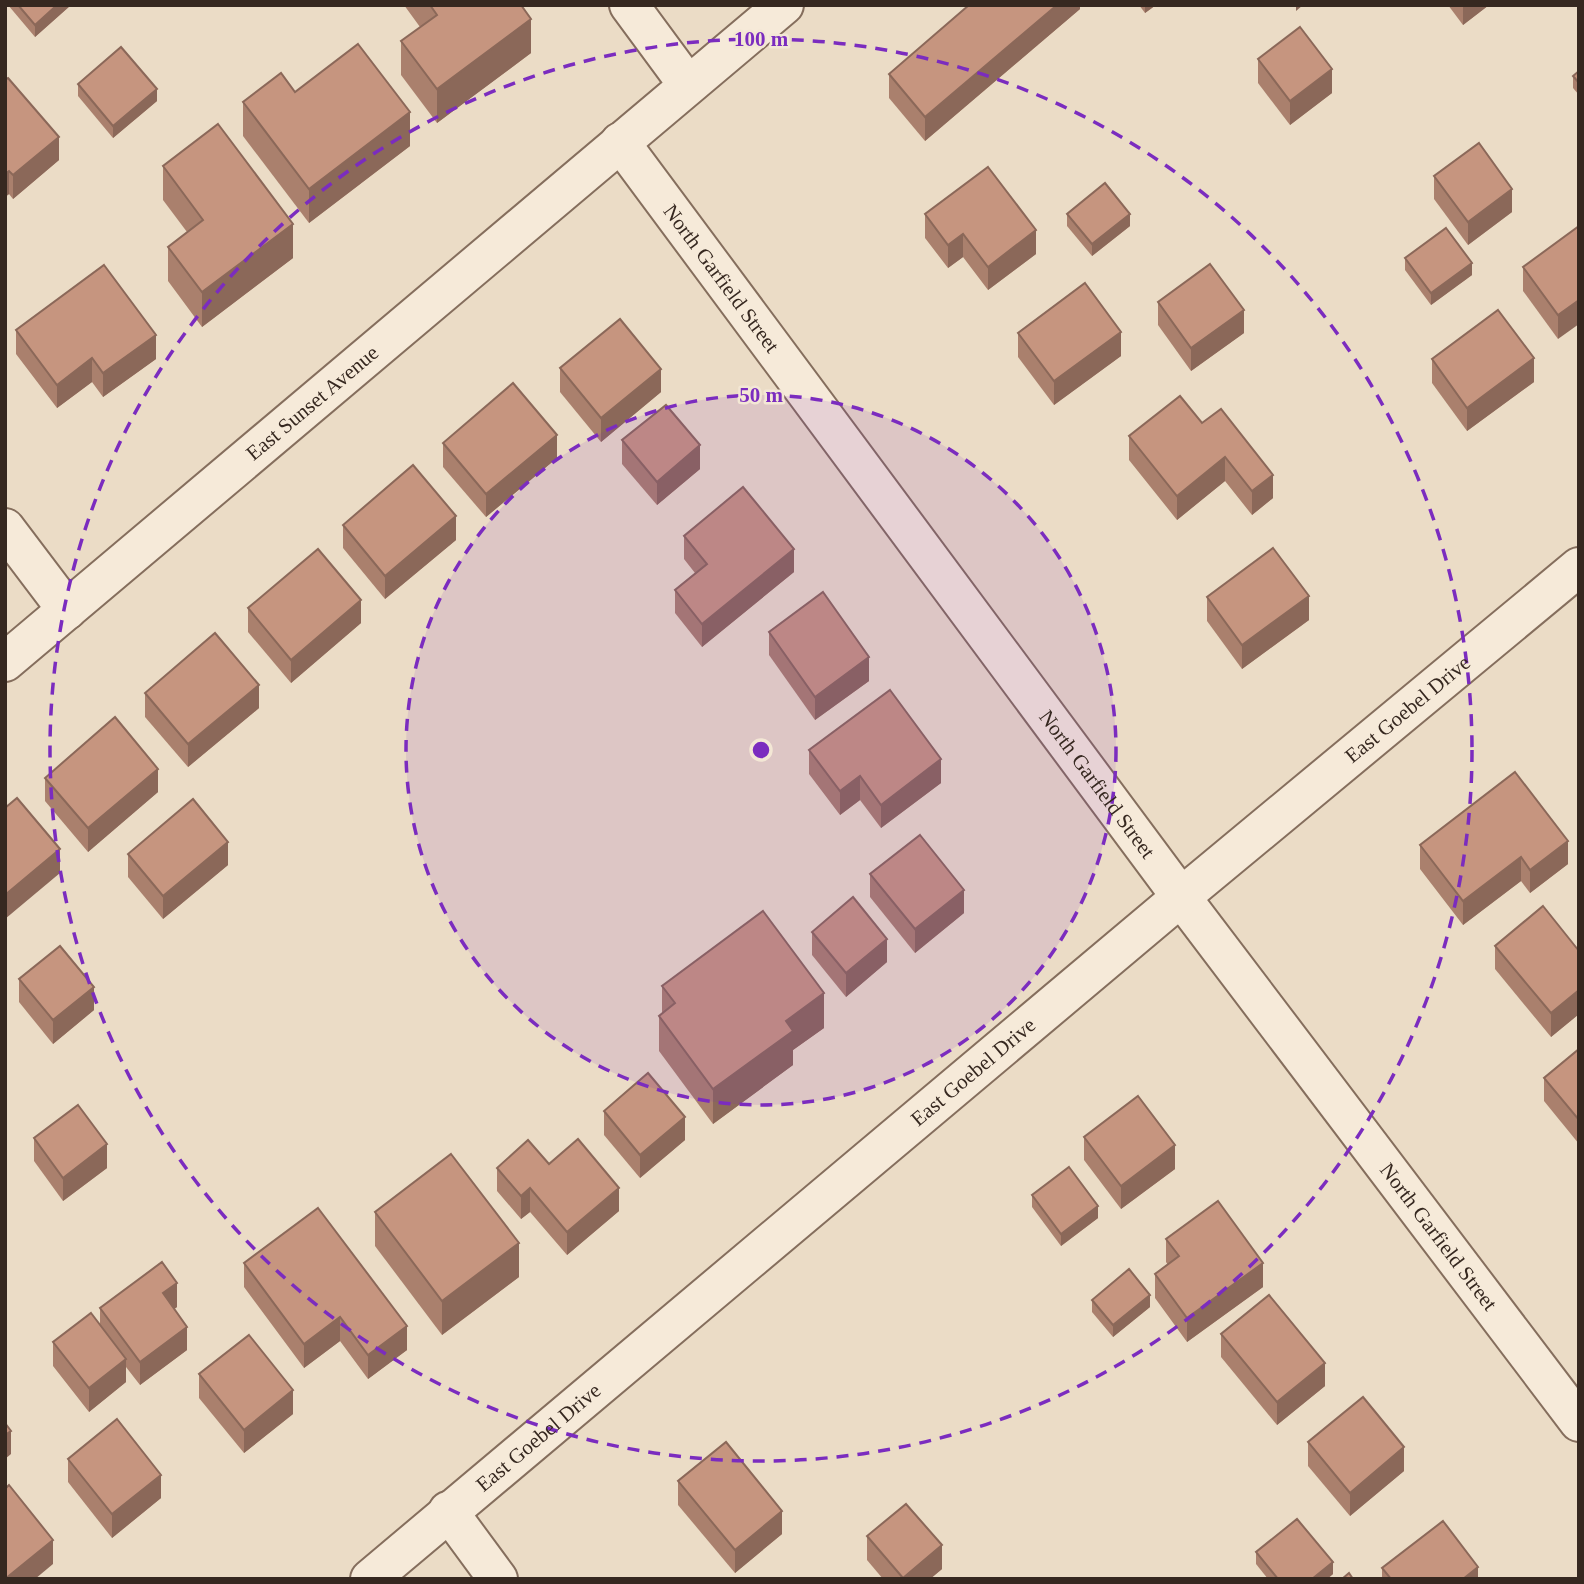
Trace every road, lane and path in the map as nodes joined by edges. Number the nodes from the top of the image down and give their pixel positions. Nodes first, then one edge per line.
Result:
1 (629, 5) edge
2 (784, 5) edge
3 (688, 85) junction
4 (620, 142) junction
5 (5, 528) edge
6 (1579, 567) edge
7 (67, 610) junction
8 (5, 662) edge
9 (1181, 897) junction
10 (1579, 1422) edge
11 (449, 1511) junction
12 (370, 1579) edge
13 (498, 1579) edge

1 - 3 street
2 - 3 street
3 - 4 street, East Sunset Avenue
4 - 7 street, East Sunset Avenue
4 - 9 street, North Garfield Street
5 - 7 street
6 - 9 street, East Goebel Drive
7 - 8 street, East Sunset Avenue
9 - 10 street, North Garfield Street
9 - 11 street, East Goebel Drive
11 - 12 street, East Goebel Drive
11 - 13 street

